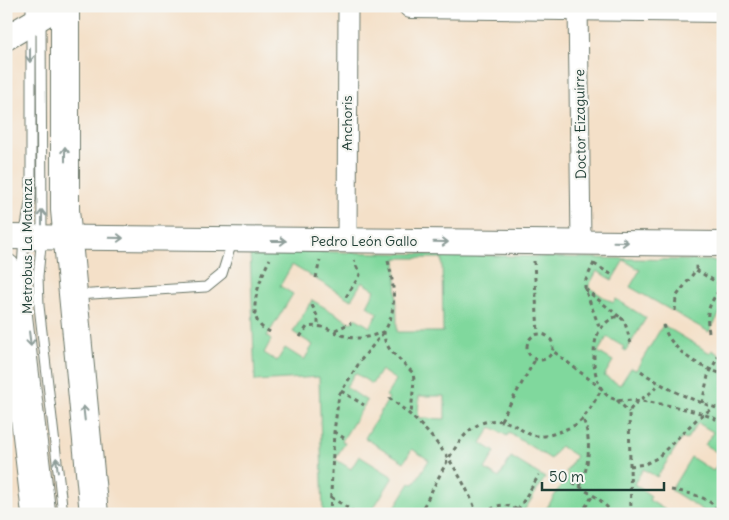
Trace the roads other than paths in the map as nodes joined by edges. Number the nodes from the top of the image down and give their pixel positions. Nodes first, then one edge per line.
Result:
1 (348, 6) edge
2 (411, 6) edge
3 (578, 7) edge
4 (723, 10) edge
5 (45, 11) edge
6 (6, 38) edge
7 (35, 237) edge
8 (233, 241) junction
9 (347, 241) junction
10 (723, 244) edge
11 (590, 249) junction
12 (6, 268) edge
13 (73, 295) junction
14 (36, 514) edge
15 (51, 514) edge
16 (63, 514) edge
17 (94, 514) edge

1 - 9 street, Anchoris
2 - 3 street
3 - 4 street
3 - 11 street, Doctor Eizaguirre
5 - 6 street
5 -> 7 lane, Metrobus La Matanza
7 -> 5 highway
7 -> 8 street, Pedro León Gallo
7 - 13 highway
7 -> 15 lane, Metrobus La Matanza
16 -> 7 lane, Metrobus La Matanza
8 -> 9 street, Pedro León Gallo
8 - 13 lane
9 -> 11 street, Pedro León Gallo
11 -> 10 street, Pedro León Gallo
12 - 14 highway
17 -> 13 highway

